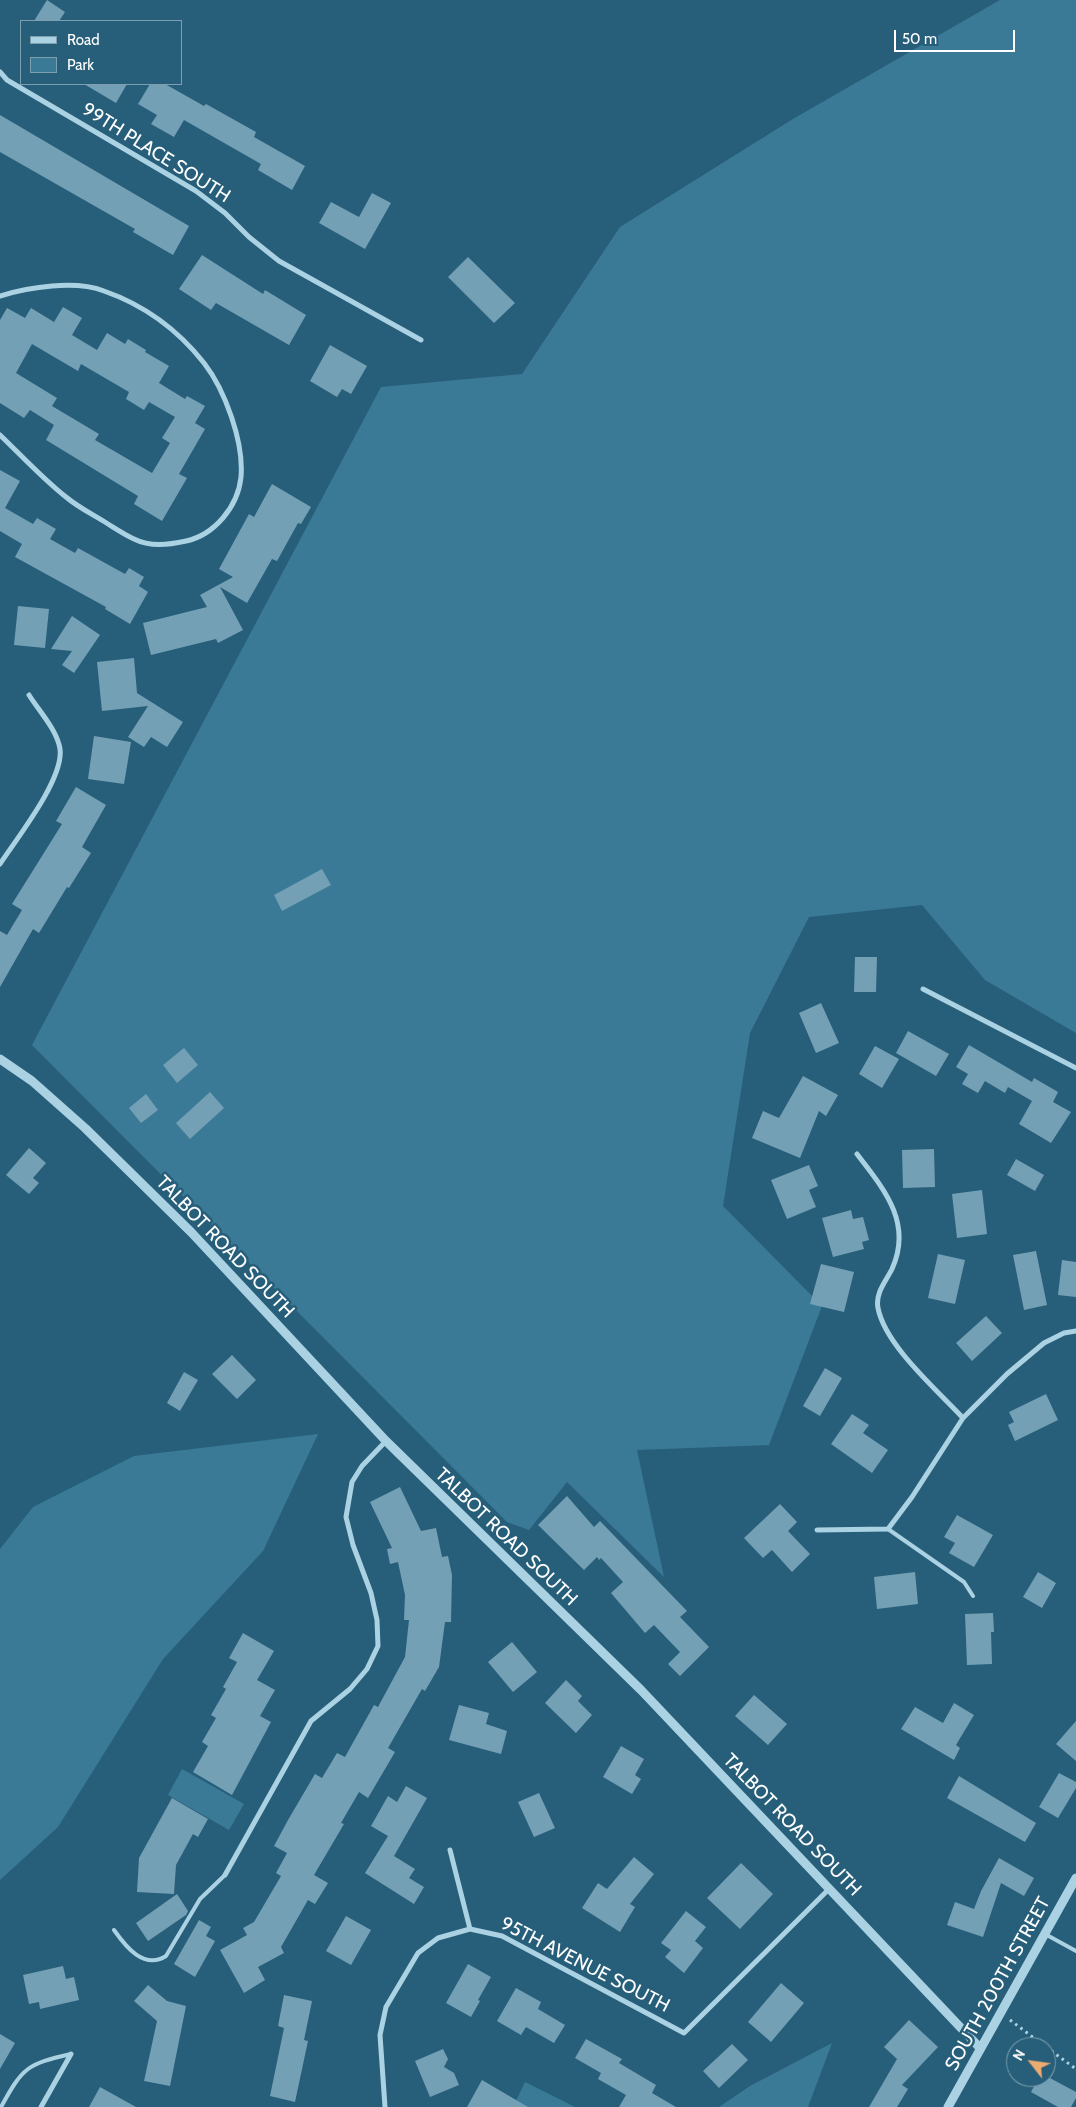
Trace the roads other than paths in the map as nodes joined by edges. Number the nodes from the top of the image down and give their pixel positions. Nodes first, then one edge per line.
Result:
1 (0, 72) edge
2 (0, 296) edge
3 (421, 340) dead end
4 (0, 435) edge
5 (28, 695) dead end
6 (0, 864) edge
7 (923, 989) dead end
8 (0, 1059) edge
9 (1076, 1068) edge
10 (857, 1154) dead end
11 (1076, 1331) edge
12 (962, 1418) junction
13 (386, 1441) junction
14 (888, 1529) junction
15 (816, 1530) dead end
16 (973, 1596) dead end
17 (450, 1850) dead end
18 (225, 1875) joint
19 (1076, 1878) edge
20 (830, 1888) junction
21 (470, 1929) junction
22 (114, 1930) dead end
23 (1045, 1934) junction
24 (1076, 1951) edge
25 (980, 2048) junction
26 (71, 2054) joint
27 (1, 2107) edge
28 (41, 2107) edge
29 (384, 2107) edge
30 (948, 2107) edge

1 - 3 street, 99TH PLACE SOUTH
2 - 4 street
5 - 6 street
7 - 9 street
8 - 13 street, TALBOT ROAD SOUTH
10 - 12 street
11 - 12 street
12 - 14 street
13 - 18 street
13 - 20 street, TALBOT ROAD SOUTH
14 - 15 street
14 - 16 lane
17 - 21 street
18 - 22 lane
19 - 23 street, SOUTH 200TH STREET
20 - 21 street, 95TH AVENUE SOUTH
20 - 25 street, TALBOT ROAD SOUTH
21 - 29 street
23 - 24 lane
23 - 25 street, SOUTH 200TH STREET
25 - 30 street, SOUTH 200TH STREET
26 - 27 lane
26 - 28 street

